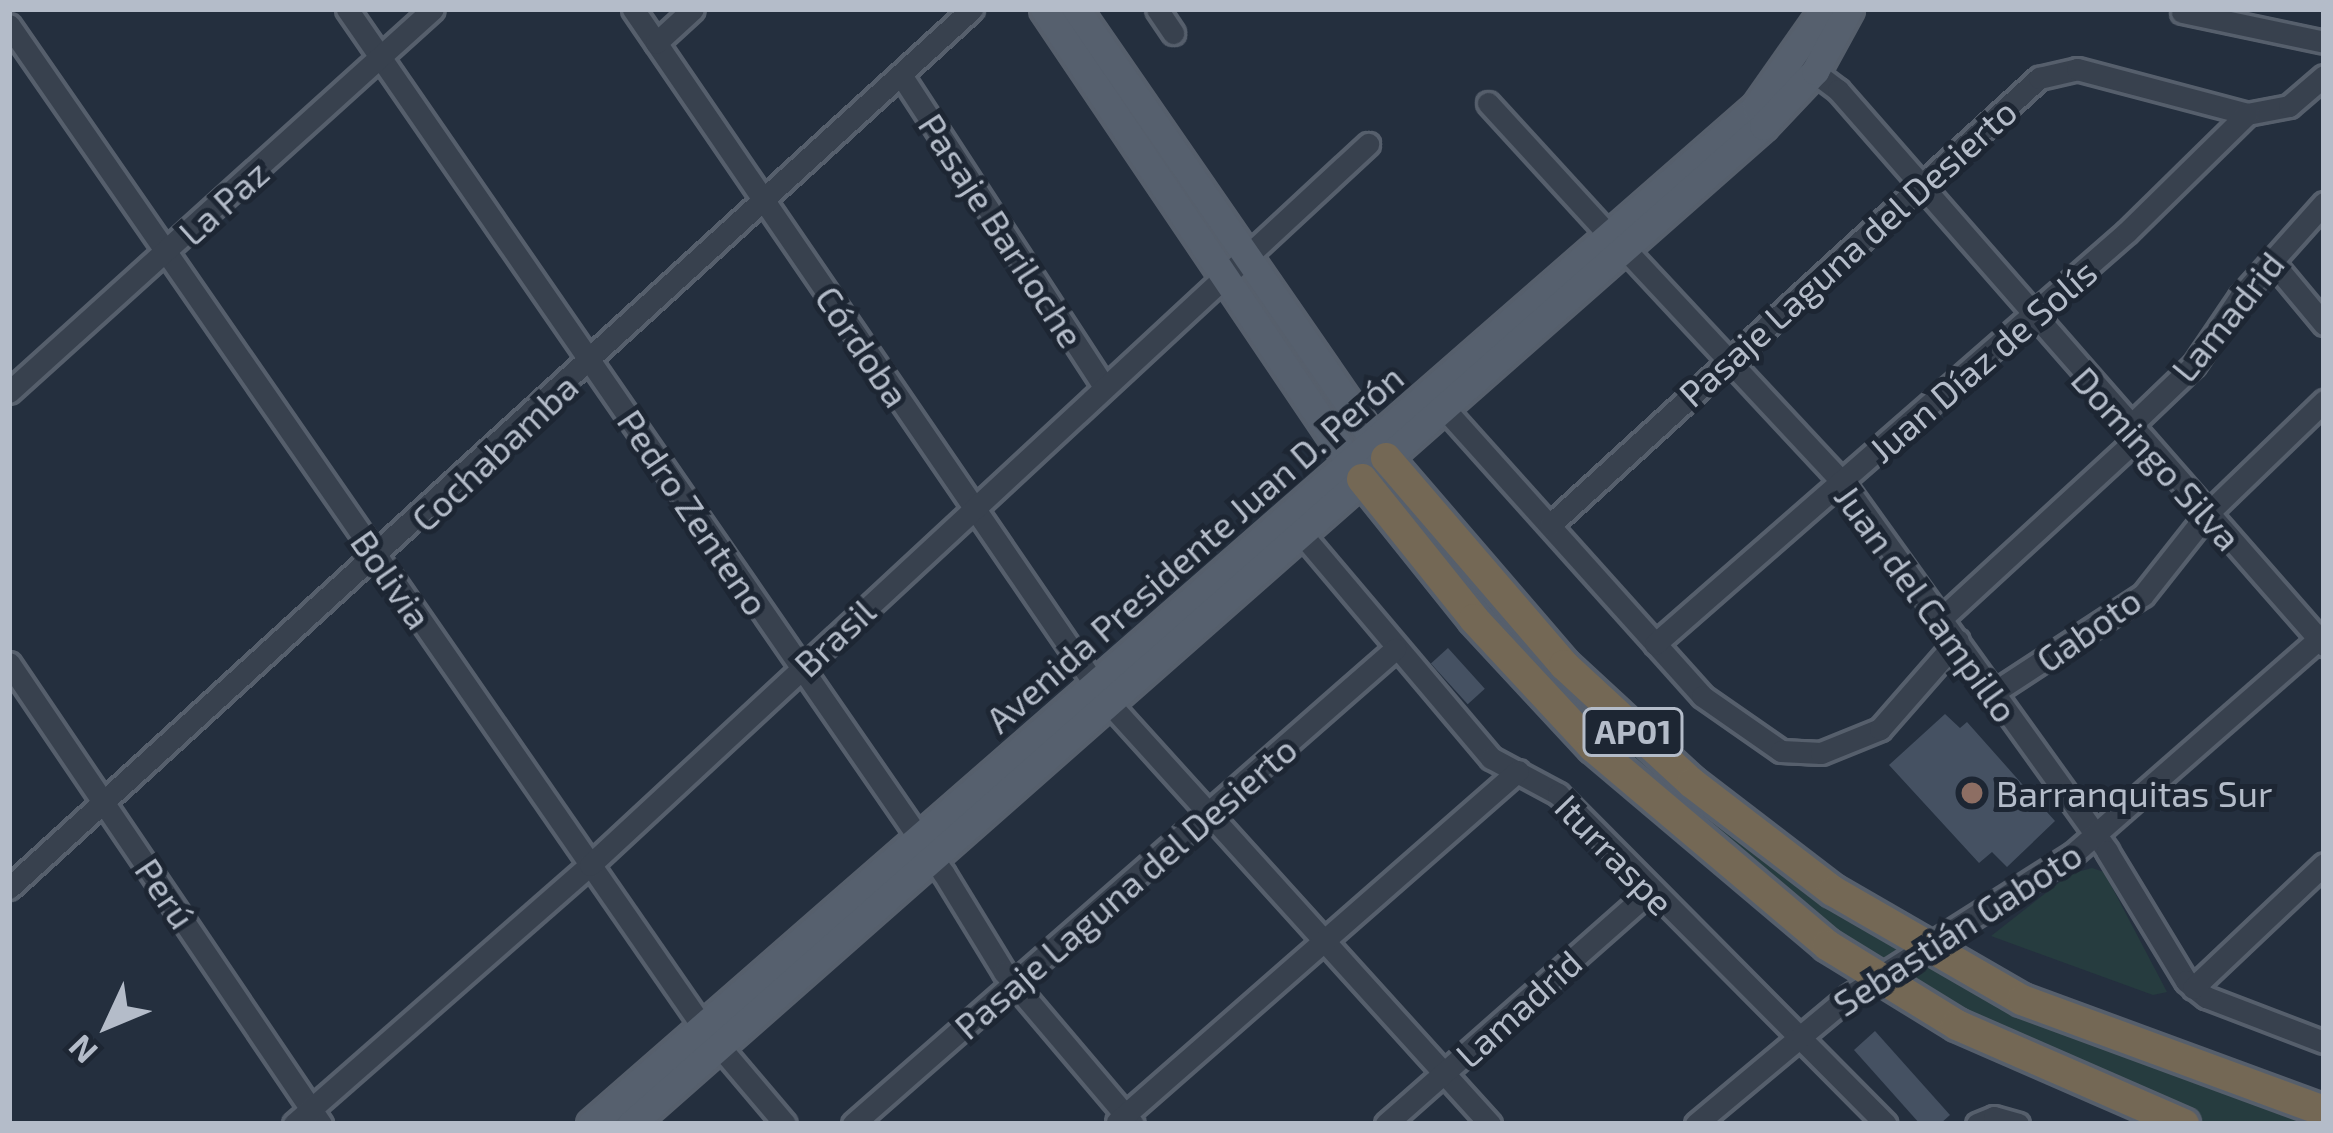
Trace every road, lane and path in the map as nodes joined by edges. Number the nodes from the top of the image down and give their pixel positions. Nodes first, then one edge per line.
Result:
1 (347, 9) edge
2 (434, 9) edge
3 (633, 9) edge
4 (693, 9) edge
5 (972, 9) edge
6 (1044, 9) edge
7 (1076, 9) edge
8 (1157, 9) edge
9 (1825, 9) edge
10 (1849, 9) edge
11 (2182, 12) dead end
12 (2239, 16) edge
13 (9, 25) edge
14 (1173, 32) dead end
15 (656, 43) junction
16 (2324, 43) edge
17 (382, 58) junction
18 (1805, 65) junction
19 (901, 75) junction
20 (2324, 76) edge
21 (2315, 100) edge
22 (1488, 103) dead end
23 (2247, 113) junction
24 (1368, 144) dead end
25 (1920, 184) junction
26 (764, 201) junction
27 (2324, 203) edge
28 (1615, 240) junction
29 (166, 254) junction
30 (1233, 263) junction
31 (2273, 264) junction
32 (2032, 316) junction
33 (2324, 324) edge
34 (1730, 358) junction
35 (593, 361) junction
36 (1103, 385) junction
37 (9, 392) edge
38 (2324, 401) edge
39 (1442, 406) junction
40 (2133, 433) junction
41 (1380, 449) junction
42 (1355, 470) junction
43 (1843, 483) junction
44 (974, 507) junction
45 (2207, 514) junction
46 (1550, 524) junction
47 (1300, 532) junction
48 (378, 559) junction
49 (1943, 616) junction
50 (2322, 639) edge
51 (1958, 640) junction
52 (1654, 644) junction
53 (1395, 649) junction
54 (9, 663) edge
55 (799, 670) junction
56 (1100, 692) junction
57 (1993, 693) junction
58 (1519, 771) junction
59 (102, 800) junction
60 (1211, 812) junction
61 (2096, 836) junction
62 (925, 848) junction
63 (590, 865) junction
64 (2324, 865) edge
65 (9, 888) edge
66 (1650, 892) junction
67 (1325, 941) junction
68 (1928, 952) junction
69 (1878, 978) junction
70 (1015, 985) junction
71 (2193, 988) junction
72 (1799, 1035) junction
73 (710, 1037) junction
74 (2324, 1042) edge
75 (1444, 1074) junction
76 (2324, 1111) edge
77 (308, 1119) edge
78 (1124, 1121) edge
79 (591, 1124) edge
80 (631, 1124) edge
81 (785, 1124) edge
82 (853, 1124) edge
83 (1386, 1124) edge
84 (1490, 1124) edge
85 (1696, 1124) edge
86 (1886, 1124) edge
87 (1977, 1124) edge
88 (2018, 1124) edge
89 (2184, 1124) edge

1 - 17 street, Pedro Zenteno
2 - 17 street, La Paz
3 - 15 street, Córdoba
4 - 15 street
5 - 19 street, Cochabamba
6 - 30 main road
7 - 30 main road
8 - 14 street
9 - 18 main road, Avenida Presidente Juan D. Perón
10 - 18 main road, Avenida Presidente Juan D. Perón
11 - 12 street
12 - 16 street
13 - 29 street, Bolivia
15 - 26 street, Córdoba
17 - 29 street, La Paz
17 - 35 street, Pedro Zenteno
18 - 25 street, Domingo Silva
18 - 28 main road, Avenida Presidente Juan D. Perón
19 - 26 street, Cochabamba
19 - 36 street, Pasaje Bariloche
20 - 21 street
21 - 23 street
22 - 28 street, Juan del Campillo
23 - 25 street, Pasaje Laguna del Desierto
23 - 32 street, Juan Díaz de Solís
24 - 30 street, Brasil
25 - 32 street, Domingo Silva
25 - 34 street, Pasaje Laguna del Desierto
26 - 35 street, Cochabamba
26 - 44 street, Córdoba
27 - 31 street, Lamadrid
28 - 34 street, Juan del Campillo
28 - 39 main road, Avenida Presidente Juan D. Perón
28 - 41 main road, Avenida Presidente Juan D. Perón
29 - 37 street, La Paz
29 - 48 street, Bolivia
30 - 36 street, Brasil
30 - 41 main road
30 - 42 main road
31 - 33 street
31 - 40 street, Lamadrid
32 - 40 street, Domingo Silva
32 - 43 street, Juan Díaz de Solís
34 - 43 street, Juan del Campillo
34 - 46 street, Pasaje Laguna del Desierto
35 - 48 street, Cochabamba
35 - 55 street, Pedro Zenteno
36 - 44 street, Brasil
38 - 45 street, Gaboto
39 - 41 main road, Avenida Presidente Juan D. Perón
39 - 46 street
40 - 45 street, Domingo Silva
40 - 49 street, Lamadrid
41 - 42 main road, Avenida Presidente Juan D. Perón
41 - 68 highway, AP01
42 - 47 main road, Avenida Presidente Juan D. Perón
42 - 56 main road, Avenida Presidente Juan D. Perón
42 - 69 highway, AP01
43 - 49 street, Juan del Campillo
43 - 52 street, Juan Díaz de Solís
44 - 55 street, Brasil
44 - 56 street, Córdoba
45 - 50 street, Domingo Silva
45 - 57 street, Gaboto
46 - 52 street
47 - 53 street, Iturraspe
47 - 56 main road, Avenida Presidente Juan D. Perón
48 - 59 street, Cochabamba
48 - 63 street, Bolivia
49 - 51 street, Juan del Campillo
50 - 61 street, Sebastián Gaboto
51 - 52 street
51 - 57 street, Juan del Campillo
53 - 58 street, Iturraspe
53 - 60 street, Pasaje Laguna del Desierto
54 - 59 street, Perú
55 - 62 street, Pedro Zenteno
55 - 63 street, Brasil
56 - 60 street, Córdoba
56 - 62 main road, Avenida Presidente Juan D. Perón
57 - 61 street, Juan del Campillo
58 - 66 street, Iturraspe
58 - 67 street
59 - 65 street, Cochabamba
59 - 77 street, Perú
60 - 67 street, Córdoba
60 - 70 street, Pasaje Laguna del Desierto
61 - 68 street, Sebastián Gaboto
61 - 71 street, Juan del Campillo
62 - 70 street, Pedro Zenteno
62 - 73 main road, Avenida Presidente Juan D. Perón
63 - 73 street, Bolivia
63 - 77 street, Brasil
64 - 71 street
66 - 72 street, Iturraspe
66 - 75 street, Lamadrid
67 - 75 street, Córdoba
67 - 78 street
68 - 69 street, Sebastián Gaboto
68 - 76 highway, AP01
69 - 72 street, Sebastián Gaboto
69 - 89 highway, AP01
70 - 78 street, Pedro Zenteno
70 - 82 street, Pasaje Laguna del Desierto
71 - 74 street
72 - 85 street, Sebastián Gaboto
72 - 86 street, Iturraspe
73 - 79 main road, Avenida Presidente Juan D. Perón
73 - 80 main road, Avenida Presidente Juan D. Perón
73 - 81 street, Bolivia
75 - 83 street, Lamadrid
75 - 84 street, Córdoba
87 - 88 street

